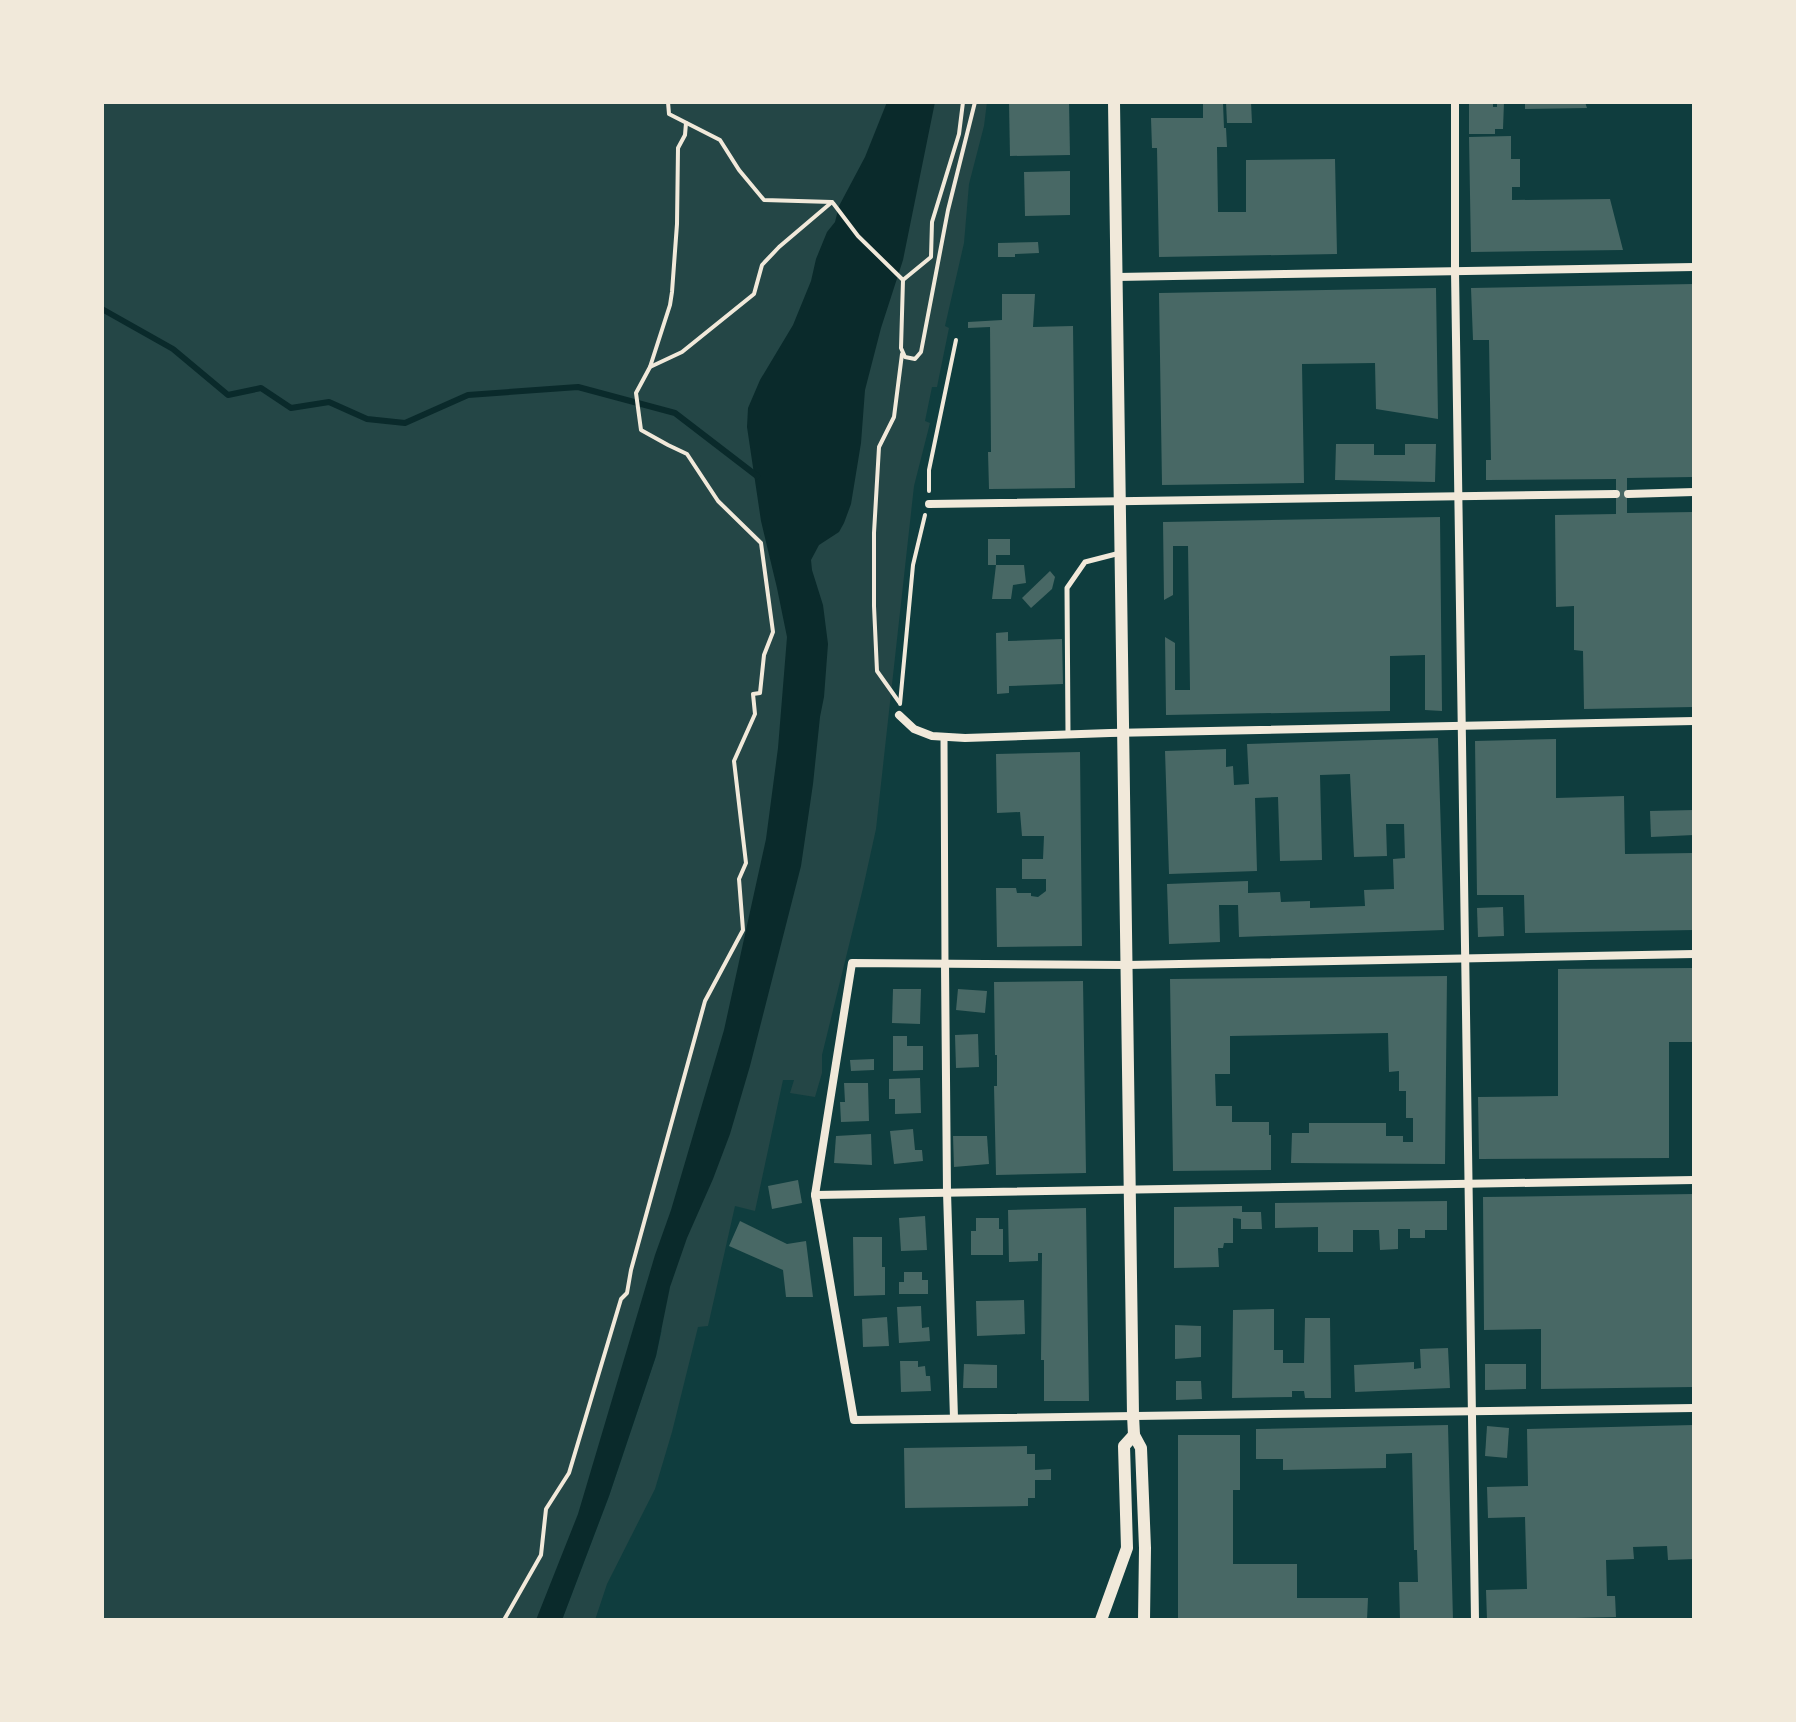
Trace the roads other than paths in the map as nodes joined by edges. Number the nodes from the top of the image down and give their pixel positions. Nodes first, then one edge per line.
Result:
1 (1114, 102) edge
2 (1455, 102) edge
3 (1694, 267) edge
4 (1455, 271) junction
5 (1117, 277) junction
6 (1694, 492) edge
7 (1616, 494) dead end
8 (1628, 494) dead end
9 (1458, 495) junction
10 (1120, 500) junction
11 (929, 504) road end
12 (1121, 553) junction
13 (899, 715) road end
14 (1694, 721) edge
15 (1462, 726) junction
16 (1123, 733) junction
17 (1068, 735) junction
18 (944, 737) junction
19 (1694, 954) edge
20 (1465, 958) junction
21 (945, 964) junction
22 (1127, 965) junction
23 (1694, 1180) edge
24 (1469, 1184) junction
25 (1130, 1189) junction
26 (947, 1192) junction
27 (815, 1195) junction
28 (1694, 1408) edge
29 (1472, 1411) junction
30 (1133, 1415) junction
31 (954, 1418) junction
32 (1134, 1435) junction
33 (1101, 1620) edge
34 (1144, 1620) edge
35 (1475, 1620) edge

1 - 5 street
2 - 4 street
3 - 4 street
4 - 5 street
4 - 9 street
5 - 10 street
6 - 8 street
7 - 9 street
9 - 10 street
9 - 15 street
10 - 11 street
10 - 12 street
12 - 16 street
12 - 17 lane
13 - 18 street
14 - 15 street
15 - 16 street
15 - 20 street
16 - 17 street
16 - 22 street
17 - 18 street
18 - 21 street
19 - 20 street
20 - 22 street
20 - 24 street
21 - 22 street
21 - 26 street
21 - 27 street
22 - 25 street
23 - 24 street
24 - 25 street
24 - 29 street
25 - 26 street
25 - 30 street
26 - 27 street
26 - 31 street
27 - 31 street
28 - 29 street
29 - 30 street
29 - 35 street
30 - 31 street
30 - 32 street
32 - 33 street
32 - 34 street

